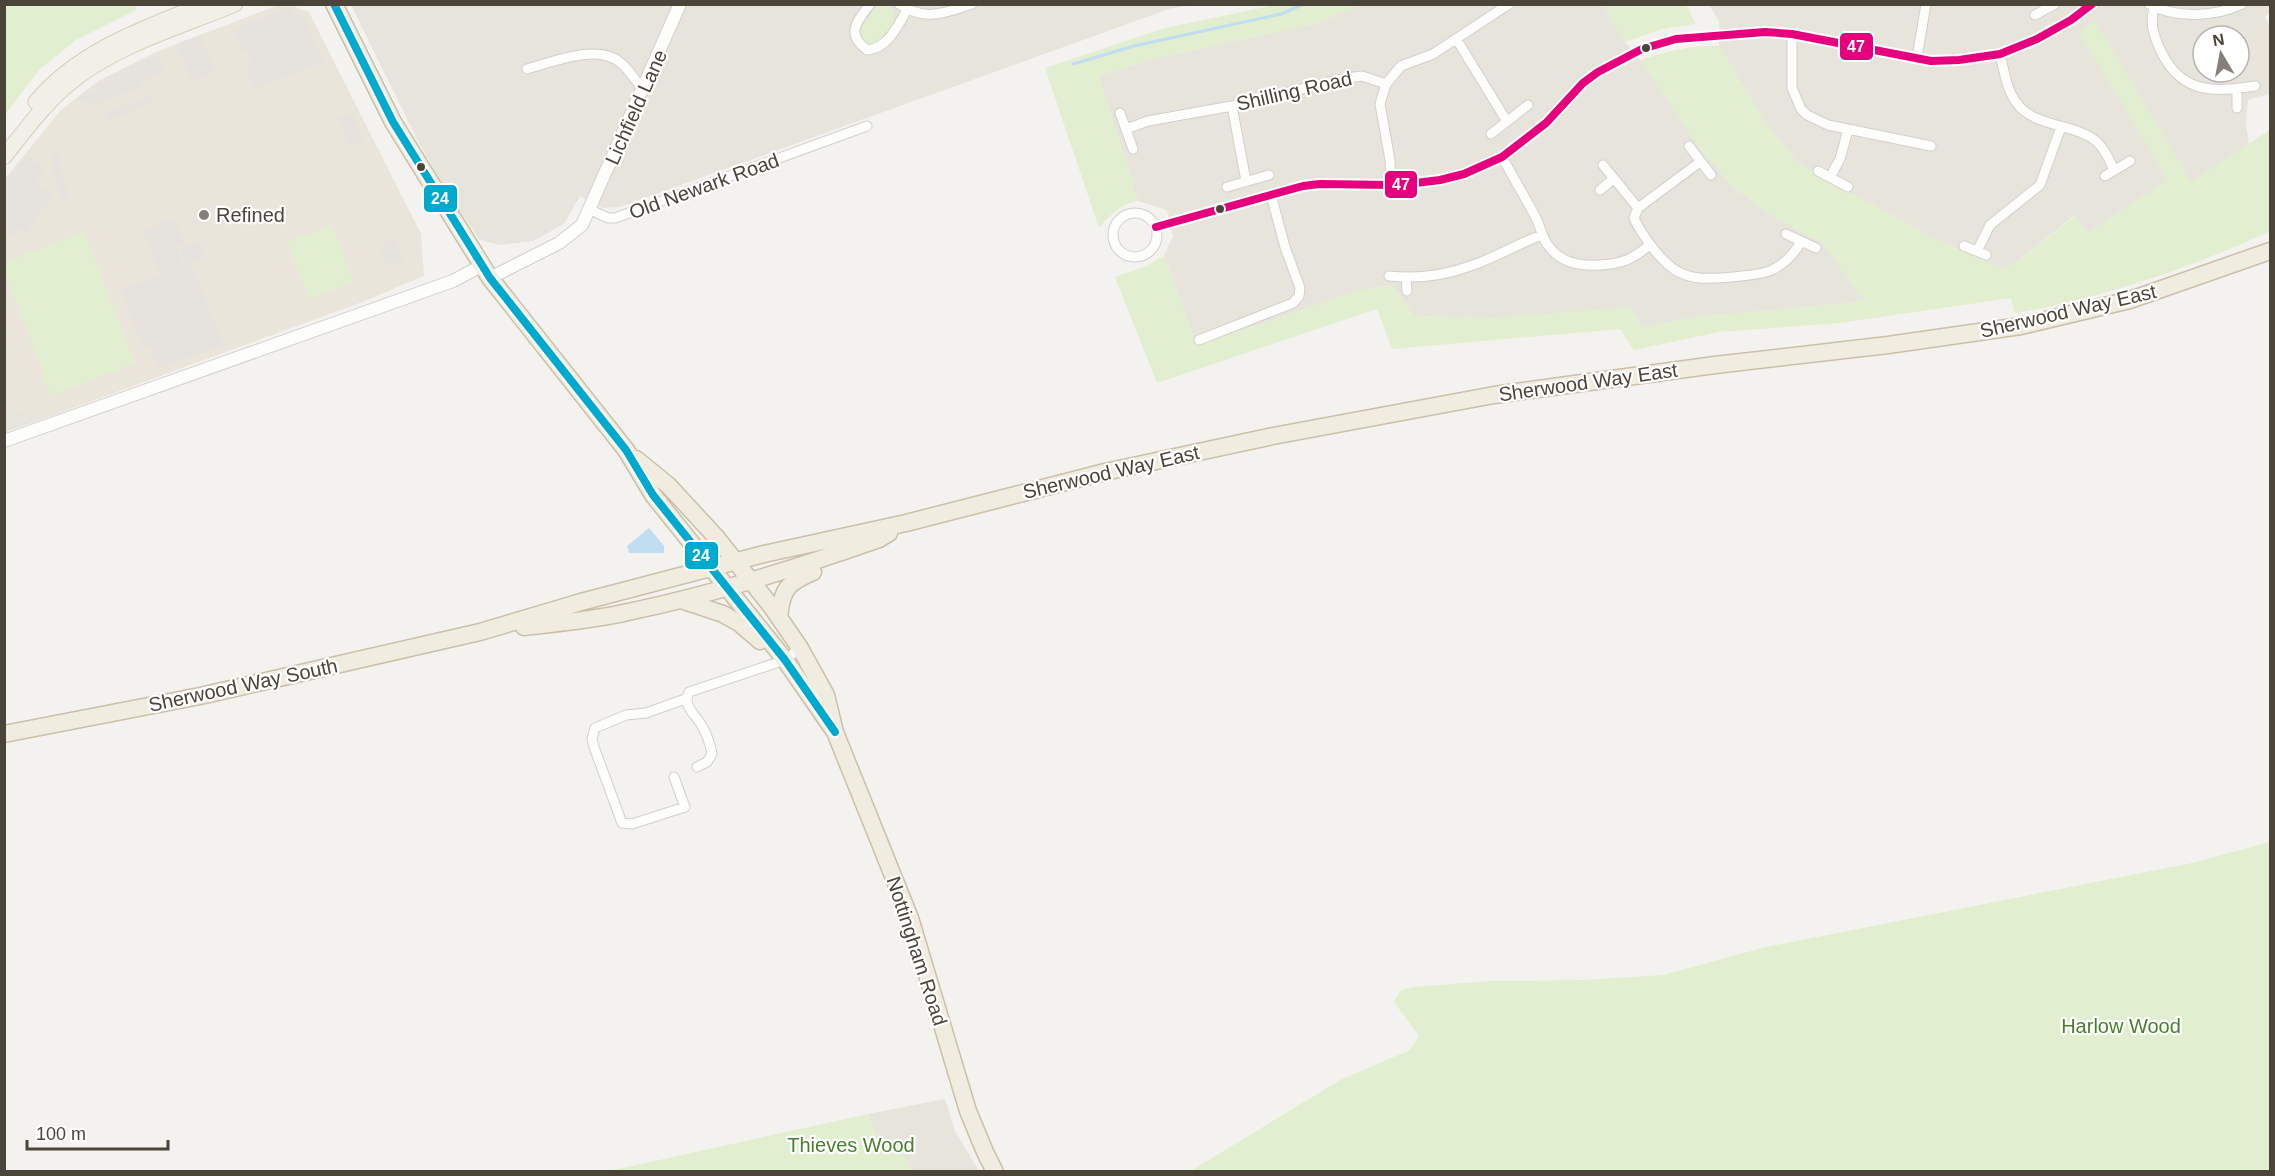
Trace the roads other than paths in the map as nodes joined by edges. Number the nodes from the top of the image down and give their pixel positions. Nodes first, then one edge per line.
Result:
1 (205, 4) edge
2 (235, 4) edge
3 (680, 4) edge
4 (870, 4) edge
5 (972, 4) edge
6 (1509, 4) edge
7 (1926, 4) edge
8 (2092, 4) edge
9 (2242, 4) edge
10 (335, 5) edge
11 (2050, 6) edge
12 (2152, 6) edge
13 (903, 7) edge
14 (2035, 15) dead end
15 (1792, 34) junction
16 (1457, 40) junction
17 (2000, 54) junction
18 (1917, 57) junction
19 (526, 69) dead end
20 (1386, 84) junction
21 (2255, 86) dead end
22 (2236, 89) junction
23 (643, 90) junction
24 (1528, 105) dead end
25 (1232, 106) junction
26 (2237, 108) dead end
27 (1120, 114) dead end
28 (1506, 120) junction
29 (867, 126) dead end
30 (2061, 127) junction
31 (1126, 129) junction
32 (1848, 130) junction
33 (1491, 134) dead end
34 (4, 142) edge
35 (1689, 146) dead end
36 (1931, 146) dead end
37 (1133, 149) dead end
38 (1502, 157) junction
39 (4, 158) edge
40 (2130, 161) dead end
41 (1700, 162) junction
42 (1604, 165) dead end
43 (2115, 170) junction
44 (1818, 171) dead end
45 (1269, 175) dead end
46 (1711, 175) dead end
47 (2105, 176) dead end
48 (1830, 177) junction
49 (1613, 179) junction
50 (1246, 181) junction
51 (1391, 185) junction
52 (1227, 187) dead end
53 (1848, 187) dead end
54 (1600, 190) dead end
55 (1271, 195) junction
56 (1638, 208) junction
57 (591, 210) junction
58 (1156, 227) junction
59 (1786, 234) dead end
60 (1542, 235) junction
61 (1801, 242) junction
62 (1650, 245) junction
63 (1964, 246) dead end
64 (1816, 248) dead end
65 (2271, 251) edge
66 (485, 272) junction
67 (1389, 276) dead end
68 (1406, 278) junction
69 (1407, 291) dead end
70 (1199, 340) dead end
71 (4, 441) edge
72 (626, 450) junction
73 (906, 523) junction
74 (846, 550) junction
75 (731, 575) junction
76 (681, 600) junction
77 (779, 617) junction
78 (480, 632) junction
79 (800, 648) junction
80 (785, 660) junction
81 (686, 699) junction
82 (835, 732) junction
83 (4, 734) edge
84 (697, 767) dead end
85 (674, 777) dead end
86 (995, 1172) edge

1 - 34 main road
2 - 39 main road
3 - 23 street, Lichfield Lane
4 - 13 street
5 - 13 street
6 - 16 street
7 - 18 street
8 - 17 street
9 - 12 street
10 - 66 highway, Nottingham Road
11 - 14 street
12 - 22 street
15 - 18 street
15 - 32 street
15 - 38 street
16 - 20 street
16 - 28 street
17 - 18 street
17 - 30 street
19 - 23 street
20 - 25 street, Shilling Road
20 - 51 street
21 - 22 street
22 - 26 street
23 - 57 street, Lichfield Lane
24 - 28 street
25 - 31 street, Shilling Road
25 - 50 street
27 - 31 street
28 - 33 street
29 - 57 street, Old Newark Road
30 - 43 street
30 - 63 street
31 - 37 street
32 - 36 street
32 - 48 street
35 - 41 street
38 - 51 street
38 - 60 street
40 - 43 street
41 - 46 street
41 - 56 street
42 - 49 street
43 - 47 street
44 - 48 street
45 - 50 street
48 - 53 street
49 - 54 street
49 - 56 street
50 - 52 street
51 - 55 street
55 - 58 street
55 - 70 street
56 - 62 street
57 - 66 street
58 - 58 street
59 - 61 street
60 - 62 street
60 - 68 street
61 - 62 street
61 - 64 street
65 - 73 highway, Sherwood Way East
66 - 71 street
66 - 72 highway, Nottingham Road
67 - 68 street
68 - 69 street
72 - 75 highway, Nottingham Road
72 - 75 highway, Nottingham Road
73 - 74 highway, Sherwood Way East
73 - 75 highway, Sherwood Way East
74 - 75 highway
74 - 77 highway
75 - 76 highway, Sherwood Way South
75 - 77 highway, Nottingham Road
75 - 78 highway, Sherwood Way South
75 - 80 highway, Nottingham Road
76 - 78 highway, Sherwood Way South
76 - 80 highway
77 - 79 highway, Nottingham Road
78 - 83 highway, Sherwood Way South
79 - 80 street
79 - 82 highway, Nottingham Road
80 - 81 street
80 - 82 highway, Nottingham Road
81 - 84 street
81 - 85 street
82 - 86 highway, Nottingham Road

